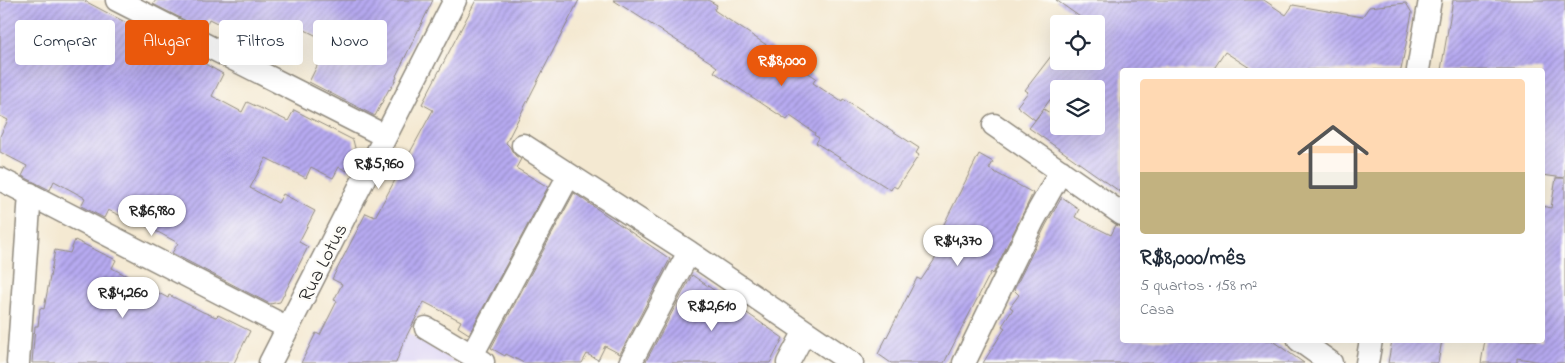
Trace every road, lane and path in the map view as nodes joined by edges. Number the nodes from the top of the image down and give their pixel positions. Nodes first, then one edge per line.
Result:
1 (117, 0) edge
2 (456, 0) edge
3 (1430, 0) edge
4 (1418, 68) edge
5 (994, 125) dead end
6 (385, 136) junction
7 (523, 145) dead end
8 (1062, 171) junction
9 (569, 175) junction
10 (0, 179) edge
11 (30, 194) junction
12 (1120, 213) edge
13 (689, 252) junction
14 (288, 328) junction
15 (426, 328) dead end
16 (805, 331) junction
17 (1303, 343) edge
18 (1371, 343) edge
19 (478, 359) edge
20 (18, 363) edge
21 (270, 363) edge
22 (630, 363) edge
23 (788, 363) edge
24 (852, 363) edge
25 (964, 363) edge
26 (1331, 363) edge
27 (1368, 363) edge

1 - 6 street
2 - 6 street, Rua Lotus
3 - 4 street
5 - 8 street
6 - 14 street, Rua Lotus
7 - 9 street
8 - 12 street
8 - 25 street
9 - 13 street
9 - 19 street
10 - 11 street
11 - 14 street
11 - 20 street
13 - 16 street
13 - 22 street
14 - 21 street, Rua Lotus
15 - 19 street
16 - 23 street
16 - 24 street
17 - 26 street
18 - 27 street

